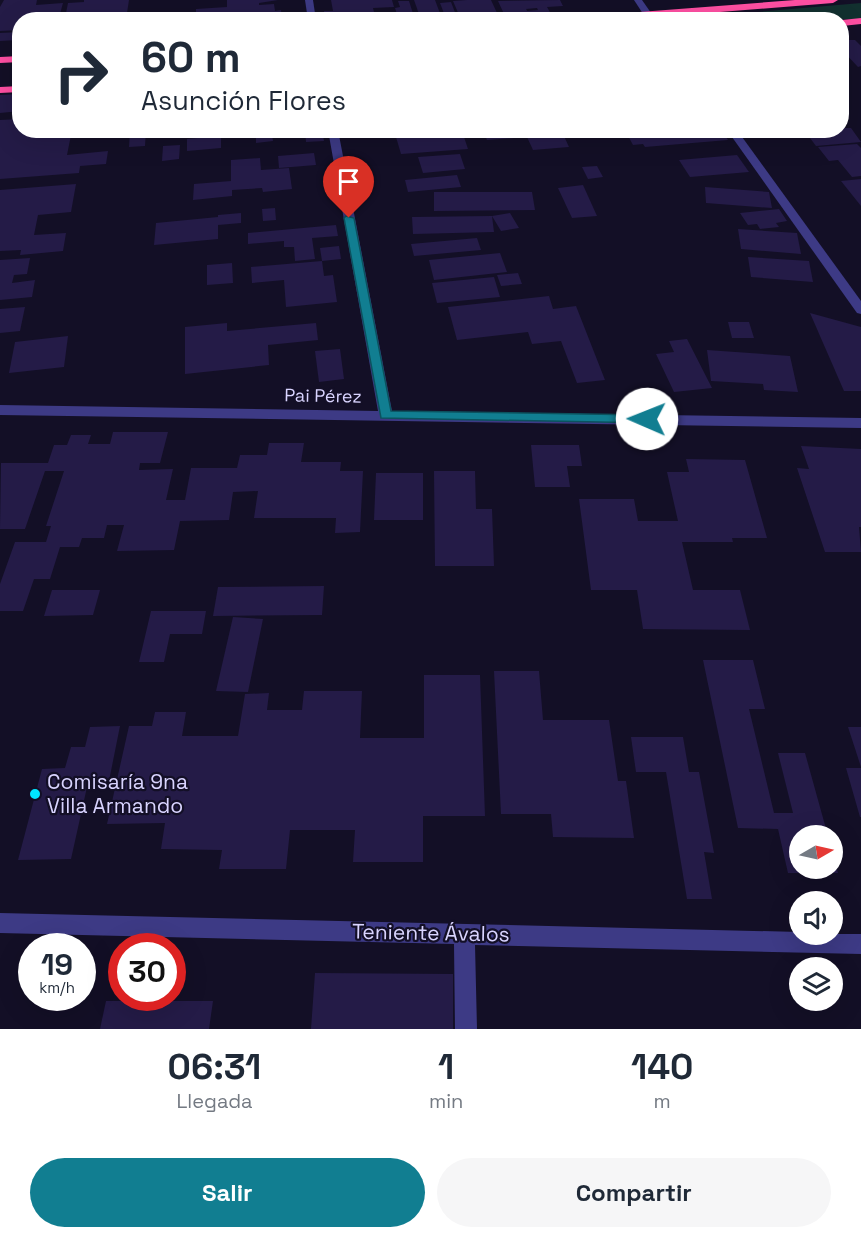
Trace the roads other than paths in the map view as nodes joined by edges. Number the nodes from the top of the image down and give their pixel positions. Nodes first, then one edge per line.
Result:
1 (833, 0) edge
2 (704, 12) edge
3 (334, 138) edge
4 (738, 138) edge
5 (861, 310) edge
6 (0, 410) edge
7 (386, 415) junction
8 (861, 423) edge
9 (0, 923) edge
10 (464, 934) junction
11 (861, 944) edge
12 (466, 1029) edge

1 - 2 highway
3 - 7 street
4 - 5 street
6 - 7 street, Pai Pérez
7 - 8 street, Pai Pérez
9 - 10 street, Teniente Ávalos
10 - 11 street, Teniente Ávalos
10 - 12 street

